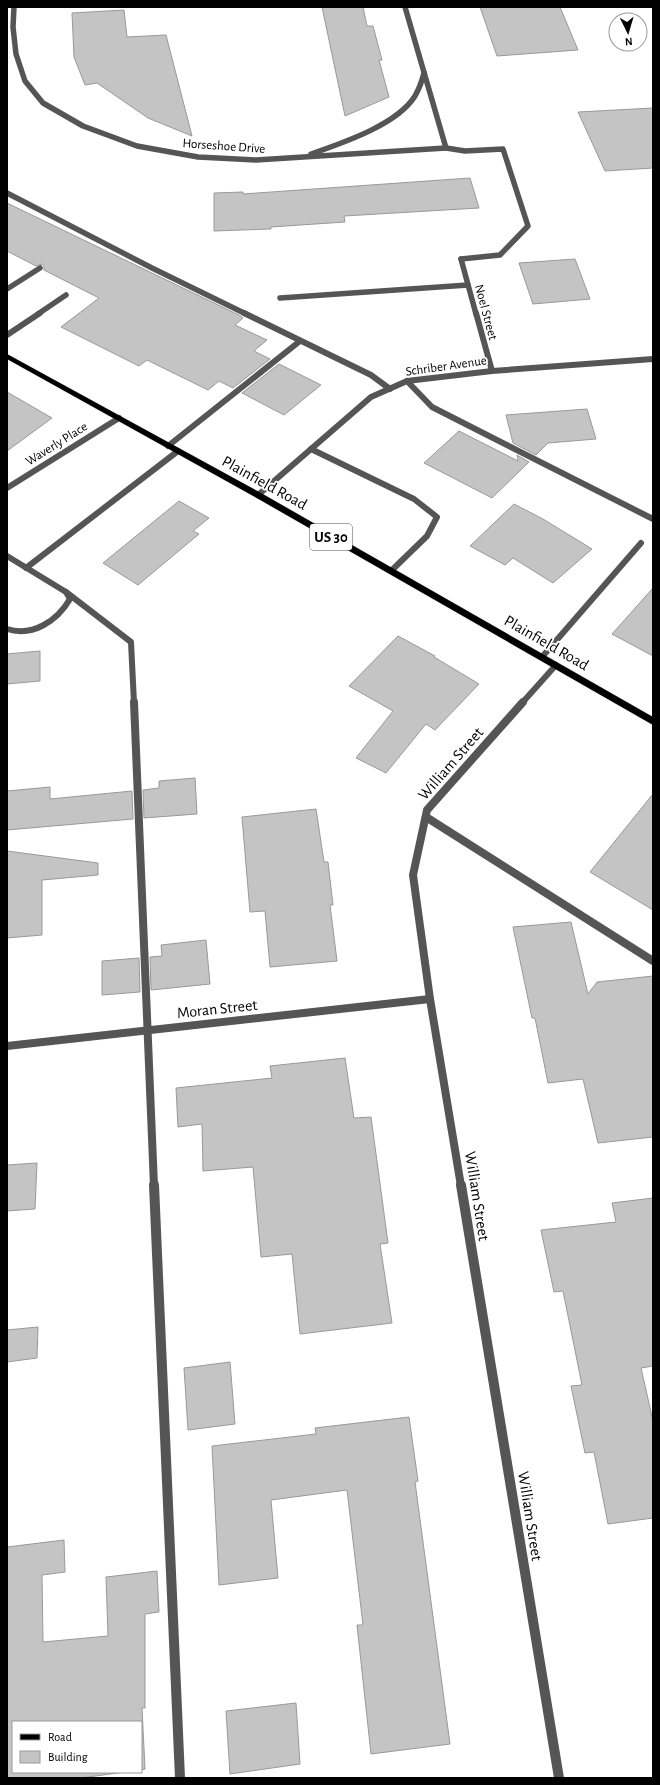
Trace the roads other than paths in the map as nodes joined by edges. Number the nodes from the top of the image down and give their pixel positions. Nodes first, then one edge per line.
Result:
1 (14, 7) edge
2 (405, 7) edge
3 (424, 73) junction
4 (446, 148) junction
5 (302, 157) junction
6 (7, 193) edge
7 (461, 259) joint
8 (40, 268) dead end
9 (468, 285) junction
10 (7, 289) edge
11 (66, 295) dead end
12 (280, 298) dead end
13 (7, 335) edge
14 (300, 341) junction
15 (7, 356) edge
16 (653, 359) edge
17 (492, 371) junction
18 (407, 381) junction
19 (390, 389) junction
20 (119, 418) junction
21 (168, 446) junction
22 (311, 449) junction
23 (178, 451) junction
24 (7, 488) edge
25 (258, 495) junction
26 (653, 519) edge
27 (641, 543) dead end
28 (7, 556) edge
29 (26, 568) junction
30 (391, 571) junction
31 (66, 592) junction
32 (7, 629) edge
33 (542, 657) junction
34 (556, 665) junction
35 (653, 721) edge
36 (426, 817) junction
37 (653, 961) edge
38 (430, 999) junction
39 (149, 1031) junction
40 (7, 1046) edge
41 (180, 1778) edge
42 (559, 1778) edge

1 - 5 street, Horseshoe Drive
2 - 3 street
3 - 4 street
3 - 5 street, Horseshoe Drive
4 - 5 street, Horseshoe Drive
4 - 7 street, Horseshoe Drive
6 - 14 street
7 - 9 street, Noel Street
8 - 10 street
9 - 12 street
9 - 17 street, Noel Street
11 - 13 street
14 - 19 street
14 - 21 street
15 - 20 main road, Plainfield Road / US 30
16 - 17 street, Schriber Avenue
17 - 18 street, Schriber Avenue
18 - 19 street, Schriber Avenue
18 - 26 street
19 - 22 street, Schriber Avenue
20 - 21 main road, Plainfield Road / US 30
20 - 24 street, Waverly Place
21 - 23 main road, Plainfield Road / US 30
22 - 25 street, Schriber Avenue
22 - 30 street
23 - 25 main road, Plainfield Road / US 30
23 - 29 street
25 - 30 main road, Plainfield Road / US 30
27 - 33 street
28 - 29 street
29 - 31 street
30 - 33 main road, Plainfield Road / US 30
31 - 32 street
31 - 39 street
33 - 34 main road, Plainfield Road / US 30
34 - 35 main road, Plainfield Road / US 30
34 - 36 street, William Street
36 - 37 street
36 - 38 street, William Street
38 - 39 street, Moran Street
38 - 42 street, William Street
39 - 40 street, Moran Street
39 - 41 street

